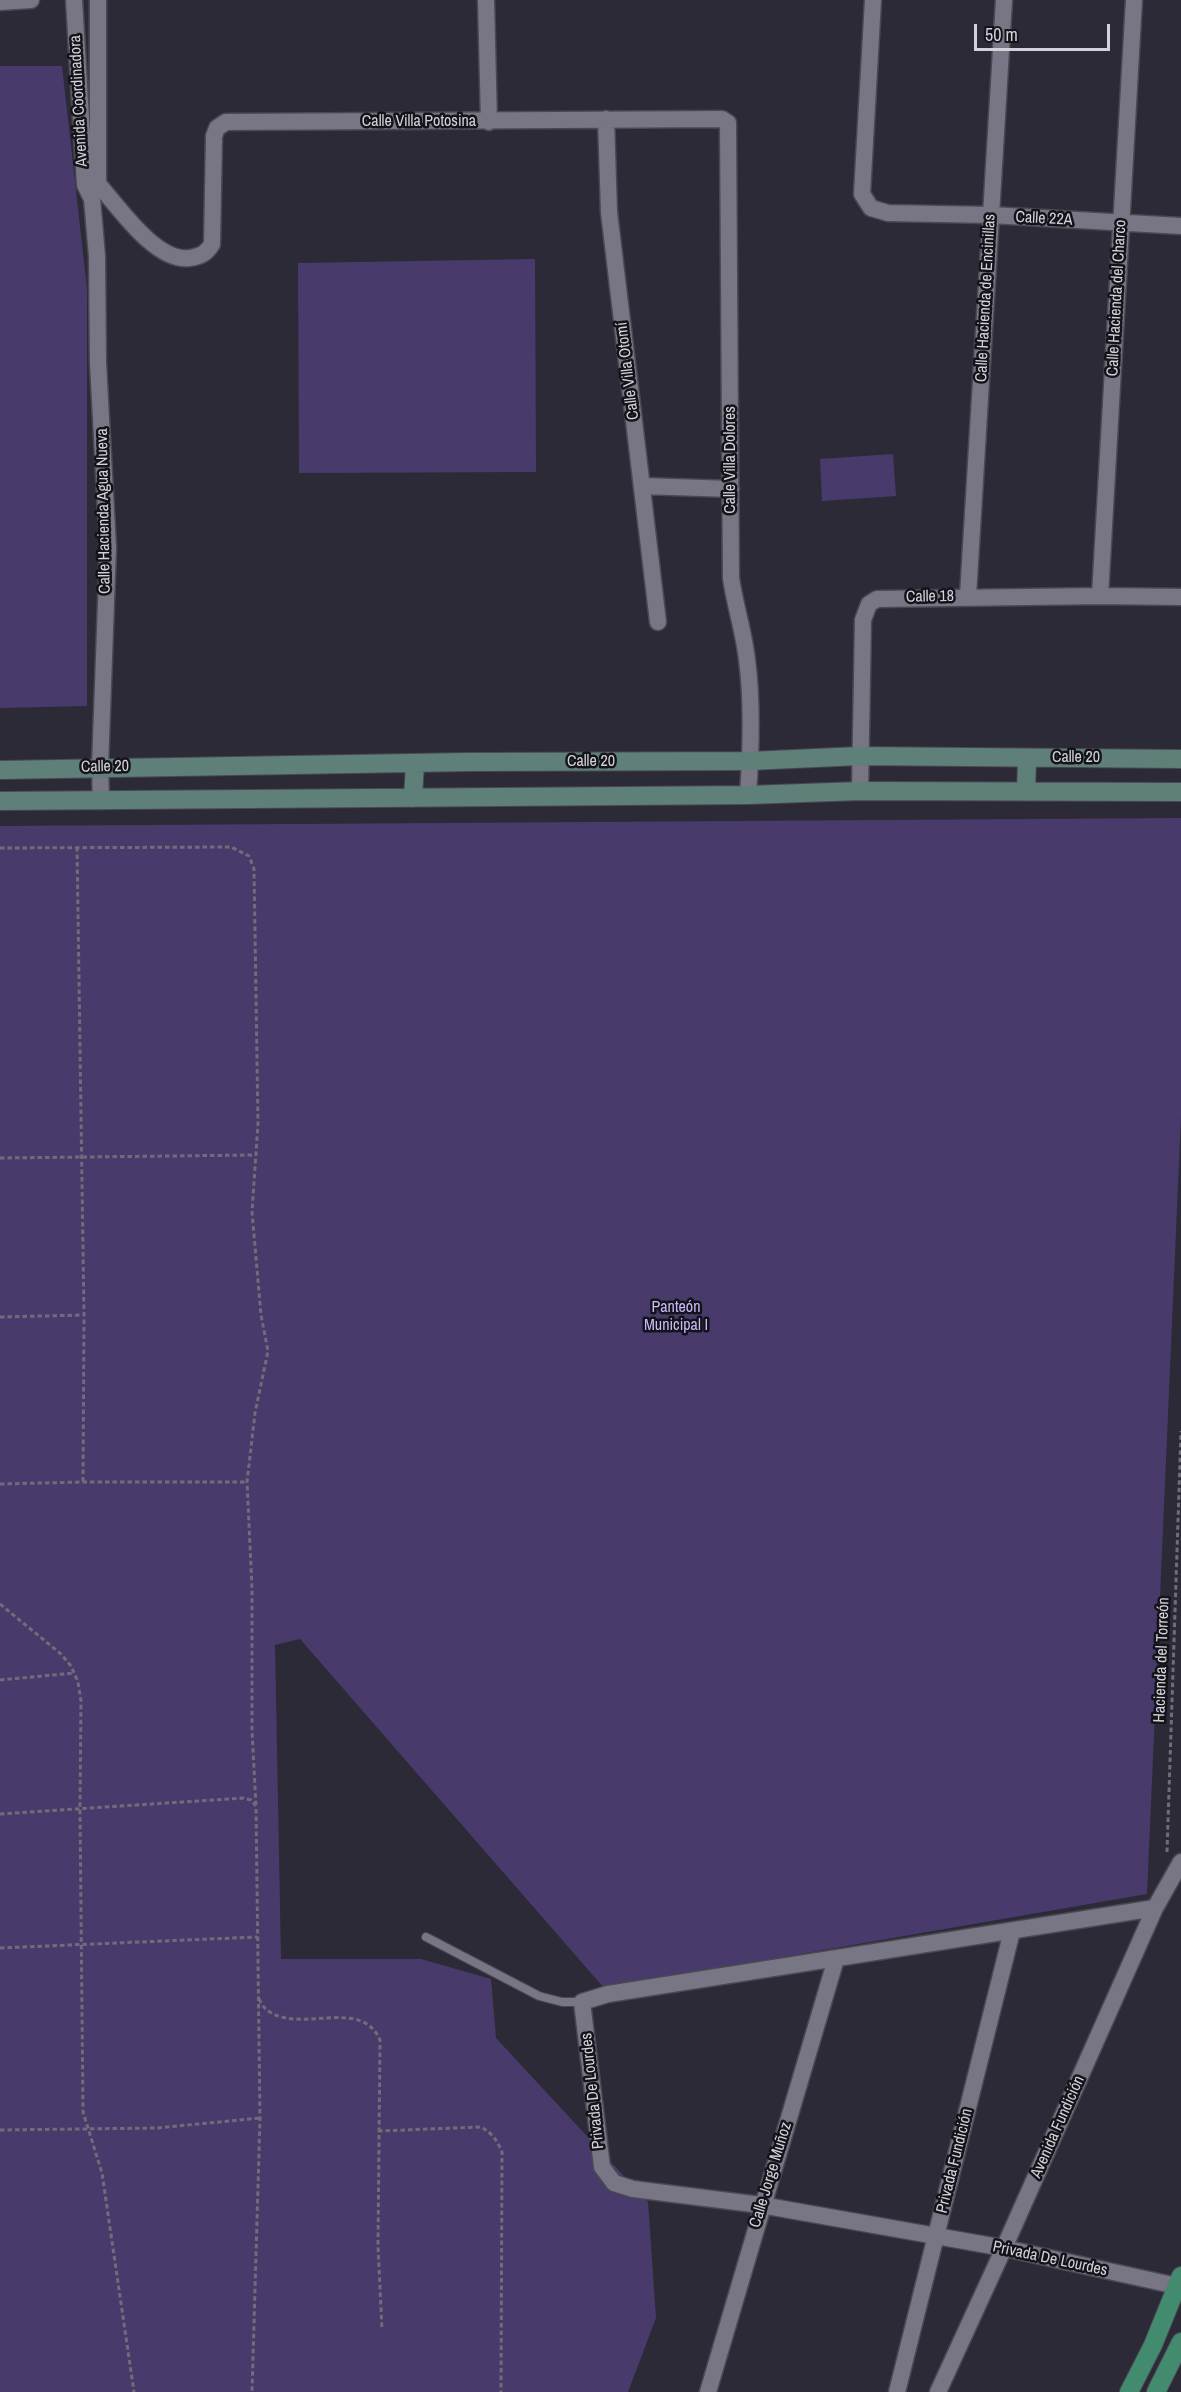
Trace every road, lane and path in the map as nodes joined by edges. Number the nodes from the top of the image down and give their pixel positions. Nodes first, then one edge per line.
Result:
1 (31, 0) edge
2 (74, 0) edge
3 (98, 0) edge
4 (486, 0) edge
5 (873, 0) edge
6 (1004, 0) edge
7 (1134, 0) edge
8 (0, 2) edge
9 (606, 119) junction
10 (489, 122) junction
11 (728, 123) joint
12 (92, 189) junction
13 (991, 215) junction
14 (1122, 223) junction
15 (1181, 226) edge
16 (98, 256) joint
17 (643, 486) junction
18 (732, 489) junction
19 (968, 596) junction
20 (1100, 596) junction
21 (1181, 597) edge
22 (658, 622) dead end
23 (859, 756) junction
24 (1027, 758) junction
25 (1181, 759) edge
26 (750, 761) junction
27 (415, 763) junction
28 (100, 767) junction
29 (0, 770) edge
30 (860, 791) junction
31 (1026, 792) junction
32 (1181, 792) edge
33 (748, 795) junction
34 (413, 798) junction
35 (0, 801) edge
36 (101, 801) junction
37 (77, 847) junction
38 (0, 848) edge
39 (255, 1155) junction
40 (80, 1157) junction
41 (0, 1158) edge
42 (84, 1315) junction
43 (0, 1317) edge
44 (1181, 1431) edge
45 (83, 1482) junction
46 (246, 1482) junction
47 (0, 1484) edge
48 (0, 1604) edge
49 (74, 1673) junction
50 (0, 1680) edge
51 (256, 1806) junction
52 (80, 1809) junction
53 (0, 1814) edge
54 (1180, 1867) edge
55 (1166, 1890) junction
56 (1155, 1908) junction
57 (1012, 1931) junction
58 (256, 1937) junction
59 (426, 1937) dead end
60 (81, 1944) junction
61 (0, 1948) edge
62 (836, 1959) junction
63 (258, 1998) junction
64 (582, 2002) junction
65 (260, 2118) junction
66 (87, 2128) junction
67 (0, 2130) edge
68 (378, 2131) junction
69 (761, 2205) junction
70 (936, 2237) junction
71 (1004, 2248) junction
72 (1179, 2281) edge
73 (382, 2330) dead end
74 (1181, 2342) edge
75 (712, 2391) edge
76 (134, 2392) edge
77 (252, 2392) edge
78 (501, 2392) edge
79 (897, 2392) edge
80 (938, 2392) edge
81 (1129, 2392) edge
82 (1156, 2392) edge

1 - 8 street
2 - 12 street, Avenida Coordinadora
3 - 12 street, Avenida Coordinadora
4 - 10 street
5 - 13 street, Calle 22A
6 - 13 street, Calle Hacienda de Encinillas
7 - 14 street, Calle Hacienda del Charco
9 - 10 street, Calle Villa Potosina
9 - 11 street, Calle Villa Potosina
9 - 17 street, Calle Villa Otomí
10 - 12 street, Calle Villa Potosina
11 - 18 street, Calle Villa Dolores
12 - 16 street, Avenida Coordinadora
13 - 14 street, Calle 22A
13 - 19 street, Calle Hacienda de Encinillas
14 - 15 street, Calle 22A
14 - 20 street, Calle Hacienda del Charco
16 - 28 street, Calle Hacienda Agua Nueva
17 - 18 street
17 - 22 street, Calle Villa Otomí
18 - 26 street, Calle Villa Dolores
19 - 20 street, Calle 18
19 - 23 street, Calle 18
20 - 21 street, Calle 18
23 - 24 main road, Calle 20
23 - 26 main road, Calle 20
23 - 30 street, Calle 18
24 - 25 main road, Calle 20
24 - 31 main road
26 - 27 main road, Calle 20
26 - 33 street, Calle Villa Dolores
27 - 28 main road, Calle 20
27 - 34 main road
28 - 29 main road, Calle 20
28 - 36 street, Calle Hacienda Agua Nueva
30 - 31 main road, Calle 20
30 - 33 main road, Calle 20
31 - 32 main road, Calle 20
33 - 34 main road, Calle 20
34 - 36 main road, Calle 20
35 - 36 main road, Calle 20
37 - 38 path
37 - 39 path
37 - 40 path
39 - 40 path
39 - 46 path
40 - 41 path
40 - 42 path
42 - 43 path
42 - 45 path
44 - 55 path, Hacienda del Torreón
45 - 46 path
45 - 47 path
46 - 51 path
48 - 49 path
49 - 50 path
49 - 52 path
51 - 52 path
51 - 58 path
52 - 53 path
52 - 60 path
54 - 55 street, Avenida Fundición
55 - 56 street, Avenida Fundición
56 - 57 street
56 - 71 street, Avenida Fundición
57 - 62 street
57 - 70 street, Privada Fundición
58 - 60 path
58 - 63 path
59 - 64 lane
60 - 61 path
60 - 66 path
62 - 64 street
62 - 69 street, Calle Jorge Muñoz
63 - 65 path
63 - 68 path
64 - 69 street, Privada De Lourdes
65 - 66 path
65 - 77 path
66 - 67 path
66 - 76 path
68 - 73 path
68 - 78 path
69 - 70 street, Privada De Lourdes
69 - 75 street, Calle Jorge Muñoz
70 - 71 street, Privada De Lourdes
70 - 79 street, Privada Fundición
71 - 72 street, Privada De Lourdes
71 - 80 street, Avenida Fundición
72 - 81 main road
74 - 82 main road

